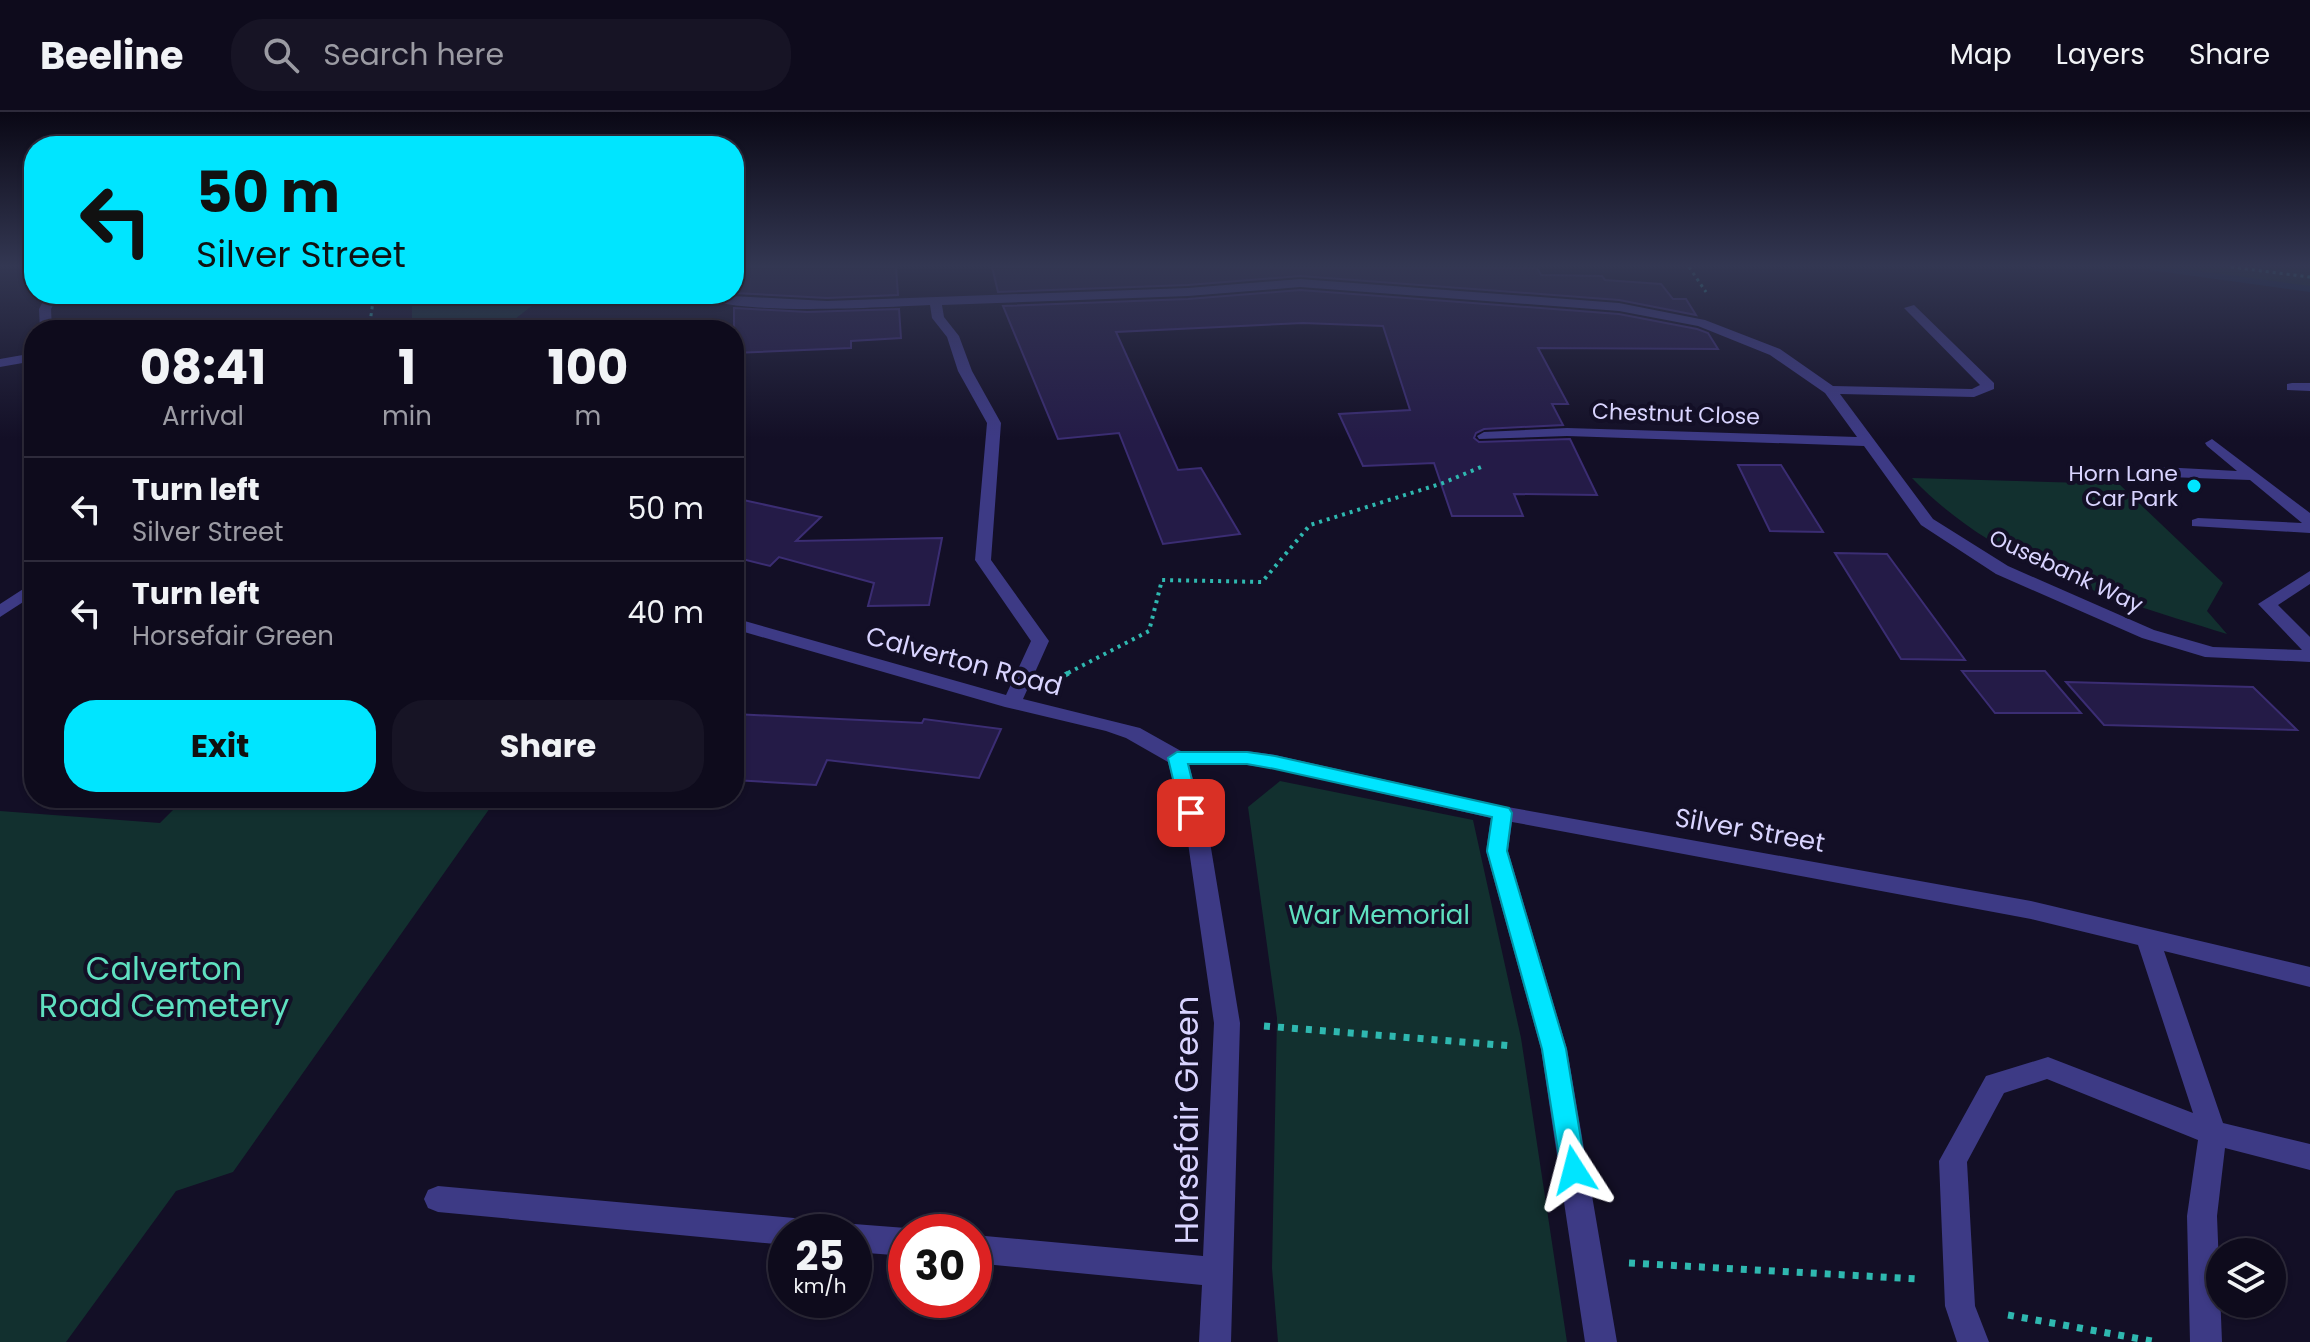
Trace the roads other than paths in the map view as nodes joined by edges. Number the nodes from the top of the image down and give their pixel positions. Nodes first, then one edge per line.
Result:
1 (943, 324) edge
2 (1705, 324) edge
3 (1927, 324) edge
4 (24, 359) edge
5 (0, 363) edge
6 (2292, 387) dead end
7 (2310, 387) edge
8 (1830, 390) junction
9 (1484, 436) dead end
10 (1867, 442) junction
11 (2212, 443) dead end
12 (2142, 471) dead end
13 (2253, 476) junction
14 (2310, 521) edge
15 (2198, 523) dead end
16 (2310, 528) edge
17 (2310, 576) edge
18 (24, 594) edge
19 (0, 612) edge
20 (744, 626) edge
21 (2310, 648) edge
22 (2310, 656) edge
23 (1012, 703) junction
24 (1177, 758) junction
25 (1502, 813) junction
26 (2147, 936) junction
27 (2310, 977) edge
28 (2213, 1133) junction
29 (2310, 1157) edge
30 (438, 1199) dead end
31 (768, 1230) edge
32 (992, 1251) edge
33 (1219, 1272) junction
34 (1215, 1342) edge
35 (1601, 1342) edge
36 (1973, 1342) edge
37 (2206, 1342) edge

1 - 23 street
2 - 8 street, Ousebank Way
3 - 8 street
4 - 5 street
6 - 7 street
8 - 10 street, Ousebank Way
9 - 10 street, Chestnut Close
10 - 22 street, Ousebank Way
11 - 13 street
12 - 13 street
13 - 14 street
15 - 16 street
17 - 21 street
18 - 19 street
20 - 23 street, Calverton Road
23 - 24 street, Calverton Road
24 - 25 street, Silver Street
24 - 33 street, Horsefair Green
25 - 26 street, Silver Street
25 - 35 street
26 - 27 street, Silver Street
26 - 28 street
28 - 29 street
28 - 36 street
28 - 37 street
30 - 31 street
32 - 33 street
33 - 34 street, Horsefair Green

